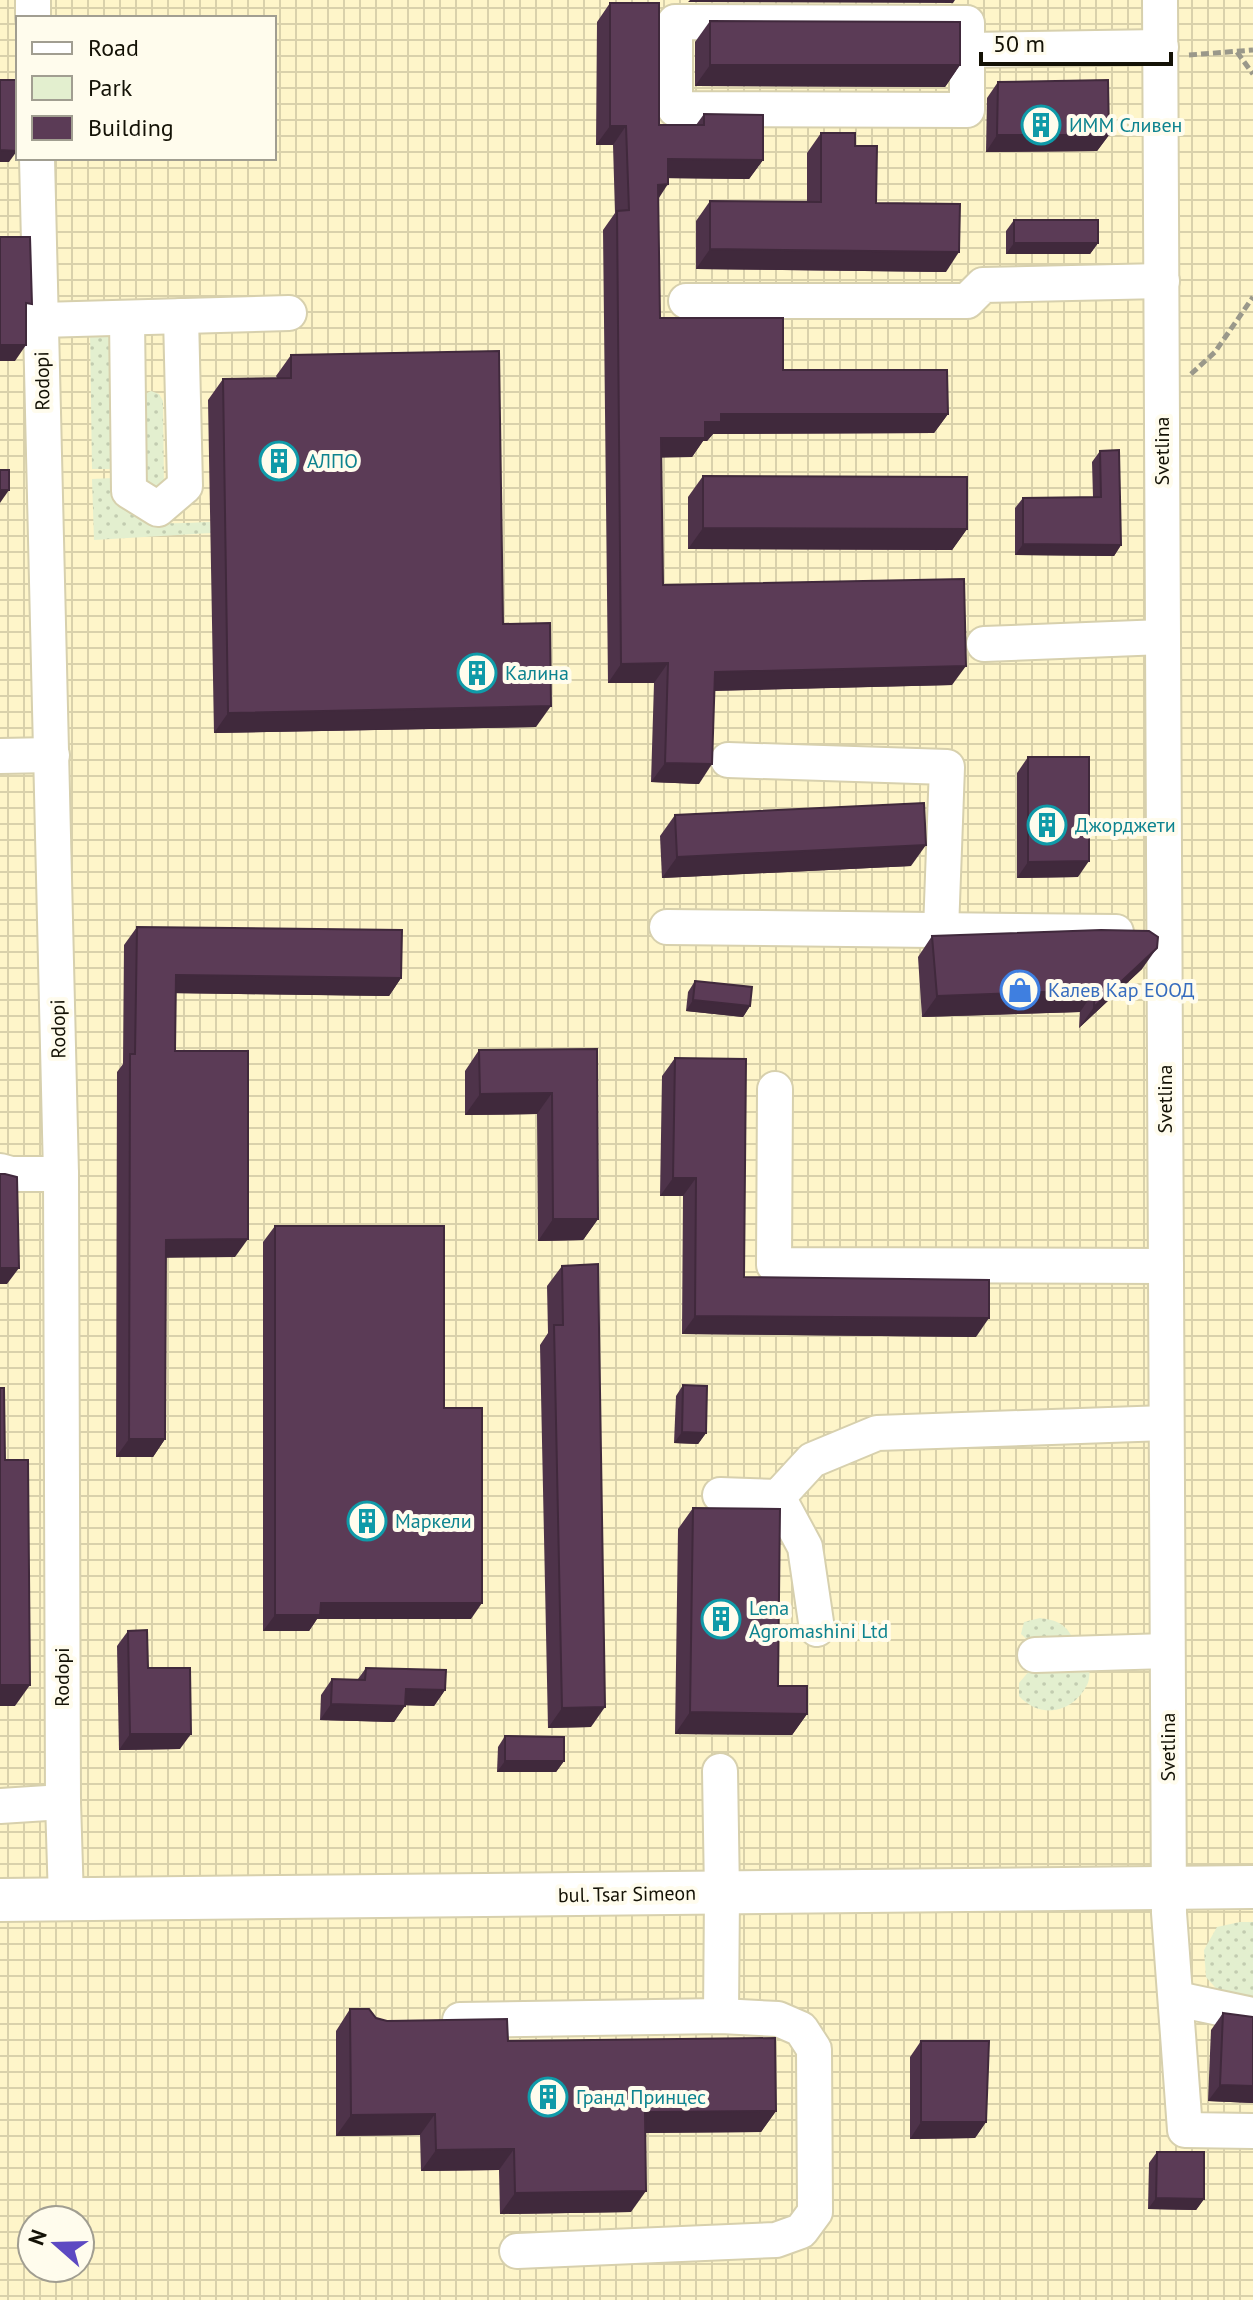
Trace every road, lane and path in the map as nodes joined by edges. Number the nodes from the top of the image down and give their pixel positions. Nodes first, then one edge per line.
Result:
1 (1160, 0) edge
2 (675, 11) edge
3 (967, 24) edge
4 (1253, 50) edge
5 (1236, 51) junction
6 (1161, 52) junction
7 (1253, 74) edge
8 (37, 160) edge
9 (1162, 281) junction
10 (1253, 297) edge
11 (686, 301) dead end
12 (289, 313) dead end
13 (181, 316) junction
14 (127, 318) junction
15 (41, 320) junction
16 (1162, 400) junction
17 (1163, 637) junction
18 (984, 644) dead end
19 (52, 755) junction
20 (0, 756) edge
21 (728, 760) dead end
22 (667, 927) dead end
23 (941, 930) junction
24 (1164, 932) junction
25 (775, 1089) dead end
26 (0, 1171) edge
27 (61, 1174) junction
28 (1166, 1266) junction
29 (1166, 1423) junction
30 (720, 1495) dead end
31 (778, 1497) junction
32 (817, 1629) dead end
33 (1167, 1651) junction
34 (1035, 1655) dead end
35 (720, 1771) dead end
36 (63, 1802) junction
37 (0, 1806) edge
38 (1253, 1887) edge
39 (1168, 1888) junction
40 (722, 1893) junction
41 (0, 1900) edge
42 (66, 1900) junction
43 (1177, 1999) junction
44 (1253, 2015) edge
45 (721, 2016) junction
46 (435, 2021) edge
47 (1253, 2131) edge
48 (517, 2251) dead end

1 - 6 street, Svetlina
2 - 3 street
2 - 3 street
3 - 6 street
4 - 5 path
5 - 6 path
5 - 7 path
6 - 9 street, Svetlina
8 - 15 street, Rodopi
9 - 11 street
9 - 16 street, Svetlina
10 - 16 path
12 - 13 street
13 - 14 street
13 - 14 street
14 - 15 street
15 - 19 street, Rodopi
16 - 17 street, Svetlina
17 - 18 street
17 - 24 street, Svetlina
19 - 20 street
19 - 27 street, Rodopi
21 - 23 street
22 - 23 street
23 - 24 street
24 - 28 street, Svetlina
25 - 28 street
26 - 27 street
27 - 36 street, Rodopi
28 - 29 street, Svetlina
29 - 31 street
29 - 33 street, Svetlina
30 - 31 street
31 - 32 street
33 - 34 street
33 - 39 street, Svetlina
35 - 40 street
36 - 37 street
36 - 42 street, Rodopi
38 - 39 main road, bul. Tsar Simeon
39 - 40 main road, bul. Tsar Simeon
39 - 43 street, Svetlina
40 - 42 main road, bul. Tsar Simeon
40 - 45 street
41 - 42 main road, bul. Tsar Simeon
43 - 44 street
43 - 47 street, Svetlina
45 - 46 street
45 - 48 street

